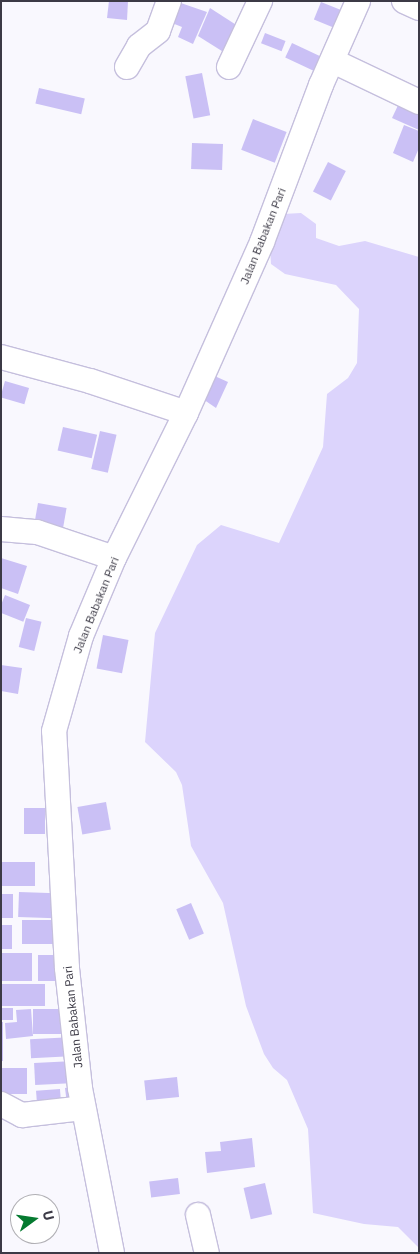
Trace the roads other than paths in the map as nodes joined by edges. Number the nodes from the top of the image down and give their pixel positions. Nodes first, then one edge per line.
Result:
1 (170, 1) edge
2 (260, 1) edge
3 (358, 1) edge
4 (404, 1) edge
5 (419, 8) edge
6 (333, 61) junction
7 (127, 67) dead end
8 (229, 67) dead end
9 (419, 102) edge
10 (1, 357) edge
11 (186, 413) junction
12 (1, 529) edge
13 (114, 558) junction
14 (1, 1104) edge
15 (83, 1108) junction
16 (198, 1215) dead end
17 (112, 1253) edge
18 (207, 1253) edge

1 - 7 street
2 - 8 street
3 - 6 street, Jalan Babakan Pari
4 - 5 street
6 - 9 street
6 - 11 street, Jalan Babakan Pari
10 - 11 street
11 - 13 street, Jalan Babakan Pari
12 - 13 street
13 - 15 street, Jalan Babakan Pari
14 - 15 street
15 - 17 street, Jalan Babakan Pari
16 - 18 street

